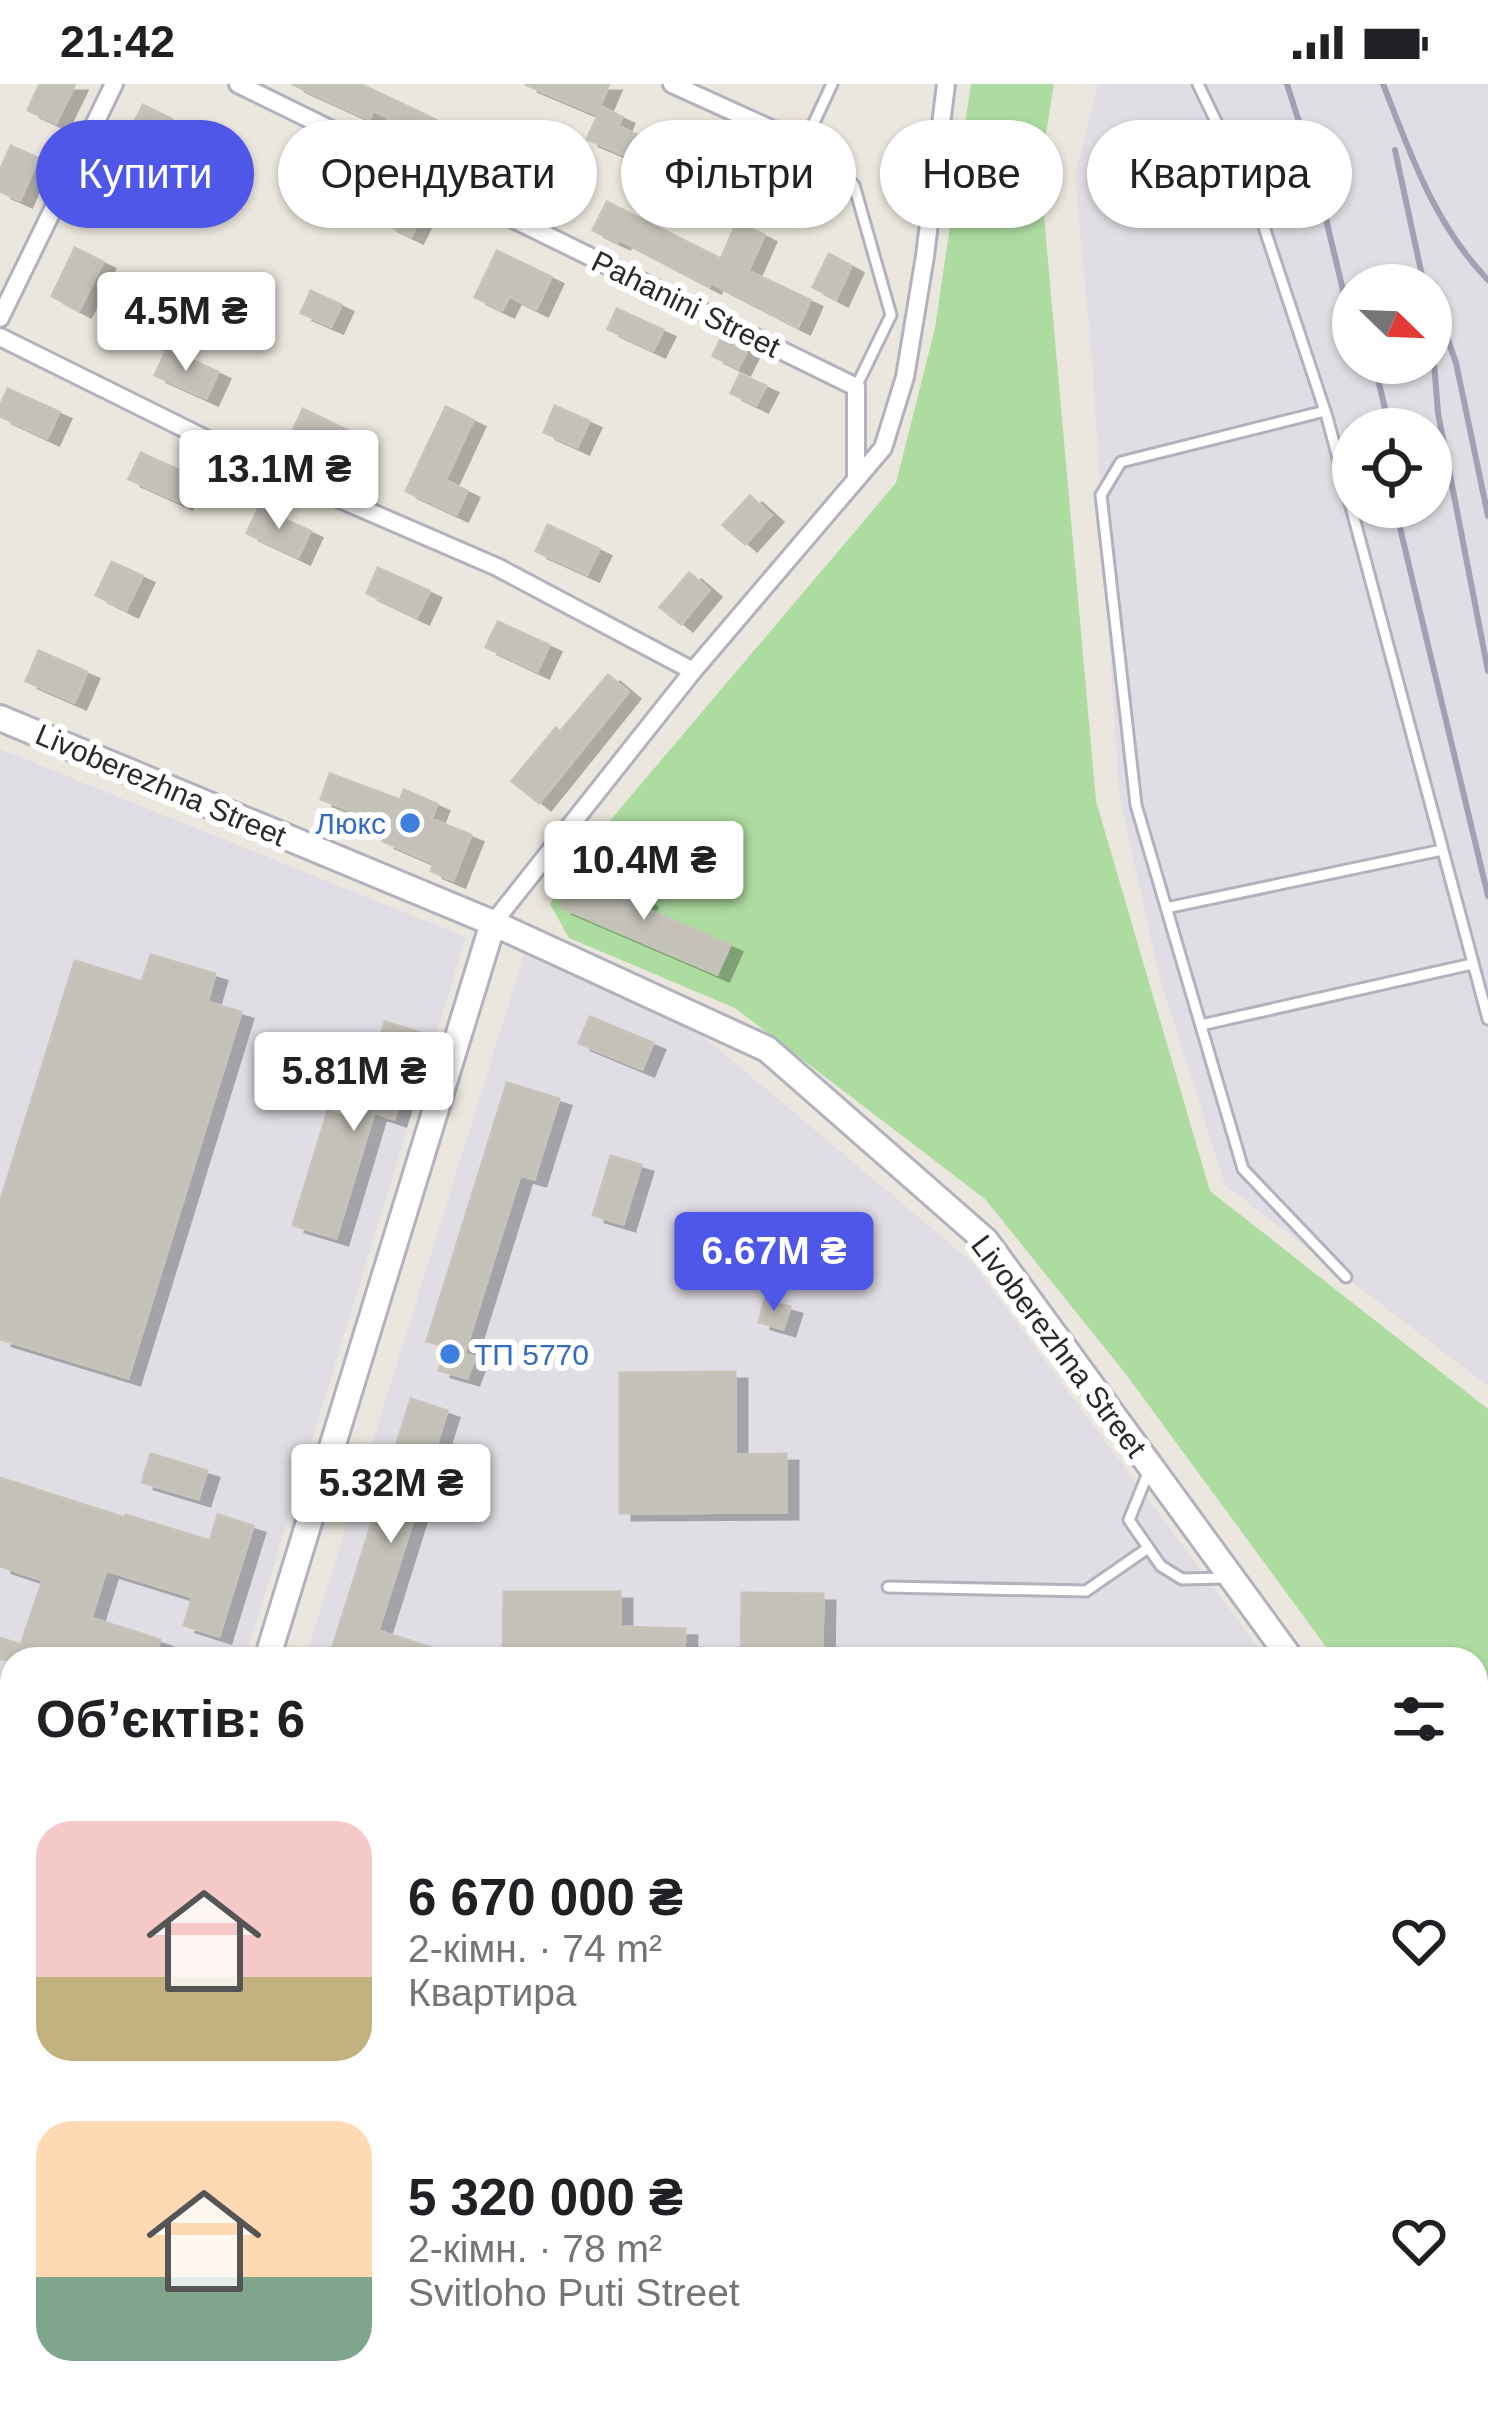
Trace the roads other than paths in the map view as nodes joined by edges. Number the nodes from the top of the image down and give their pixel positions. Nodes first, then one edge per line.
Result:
1 (114, 84) edge
2 (238, 84) edge
3 (672, 84) edge
4 (832, 84) edge
5 (946, 84) edge
6 (1198, 84) edge
7 (751, 120) edge
8 (815, 120) edge
9 (856, 192) edge
10 (0, 318) edge
11 (0, 337) edge
12 (856, 387) junction
13 (1325, 411) junction
14 (856, 480) junction
15 (693, 671) junction
16 (0, 718) edge
17 (1442, 850) junction
18 (1166, 908) junction
19 (493, 923) junction
20 (1472, 964) junction
21 (1488, 1018) edge
22 (1201, 1025) junction
23 (1346, 1277) dead end
24 (1150, 1467) junction
25 (1148, 1548) junction
26 (1232, 1578) junction
27 (888, 1587) dead end
28 (271, 1647) edge
29 (1282, 1647) edge

1 - 10 street
2 - 12 street, Pahanini Street
3 - 7 street
4 - 8 lane
5 - 14 street
6 - 13 lane
9 - 12 lane
11 - 15 street
12 - 14 street
13 - 17 lane
13 - 18 lane
14 - 15 street
15 - 19 street
16 - 19 main road, Livoberezhna Street
17 - 18 lane
17 - 20 lane
18 - 22 lane
19 - 24 main road, Livoberezhna Street
19 - 28 main road
20 - 21 lane
20 - 22 lane
22 - 23 lane
24 - 25 lane
24 - 26 main road, Livoberezhna Street
25 - 26 lane
25 - 27 lane
26 - 29 main road, Livoberezhna Street

